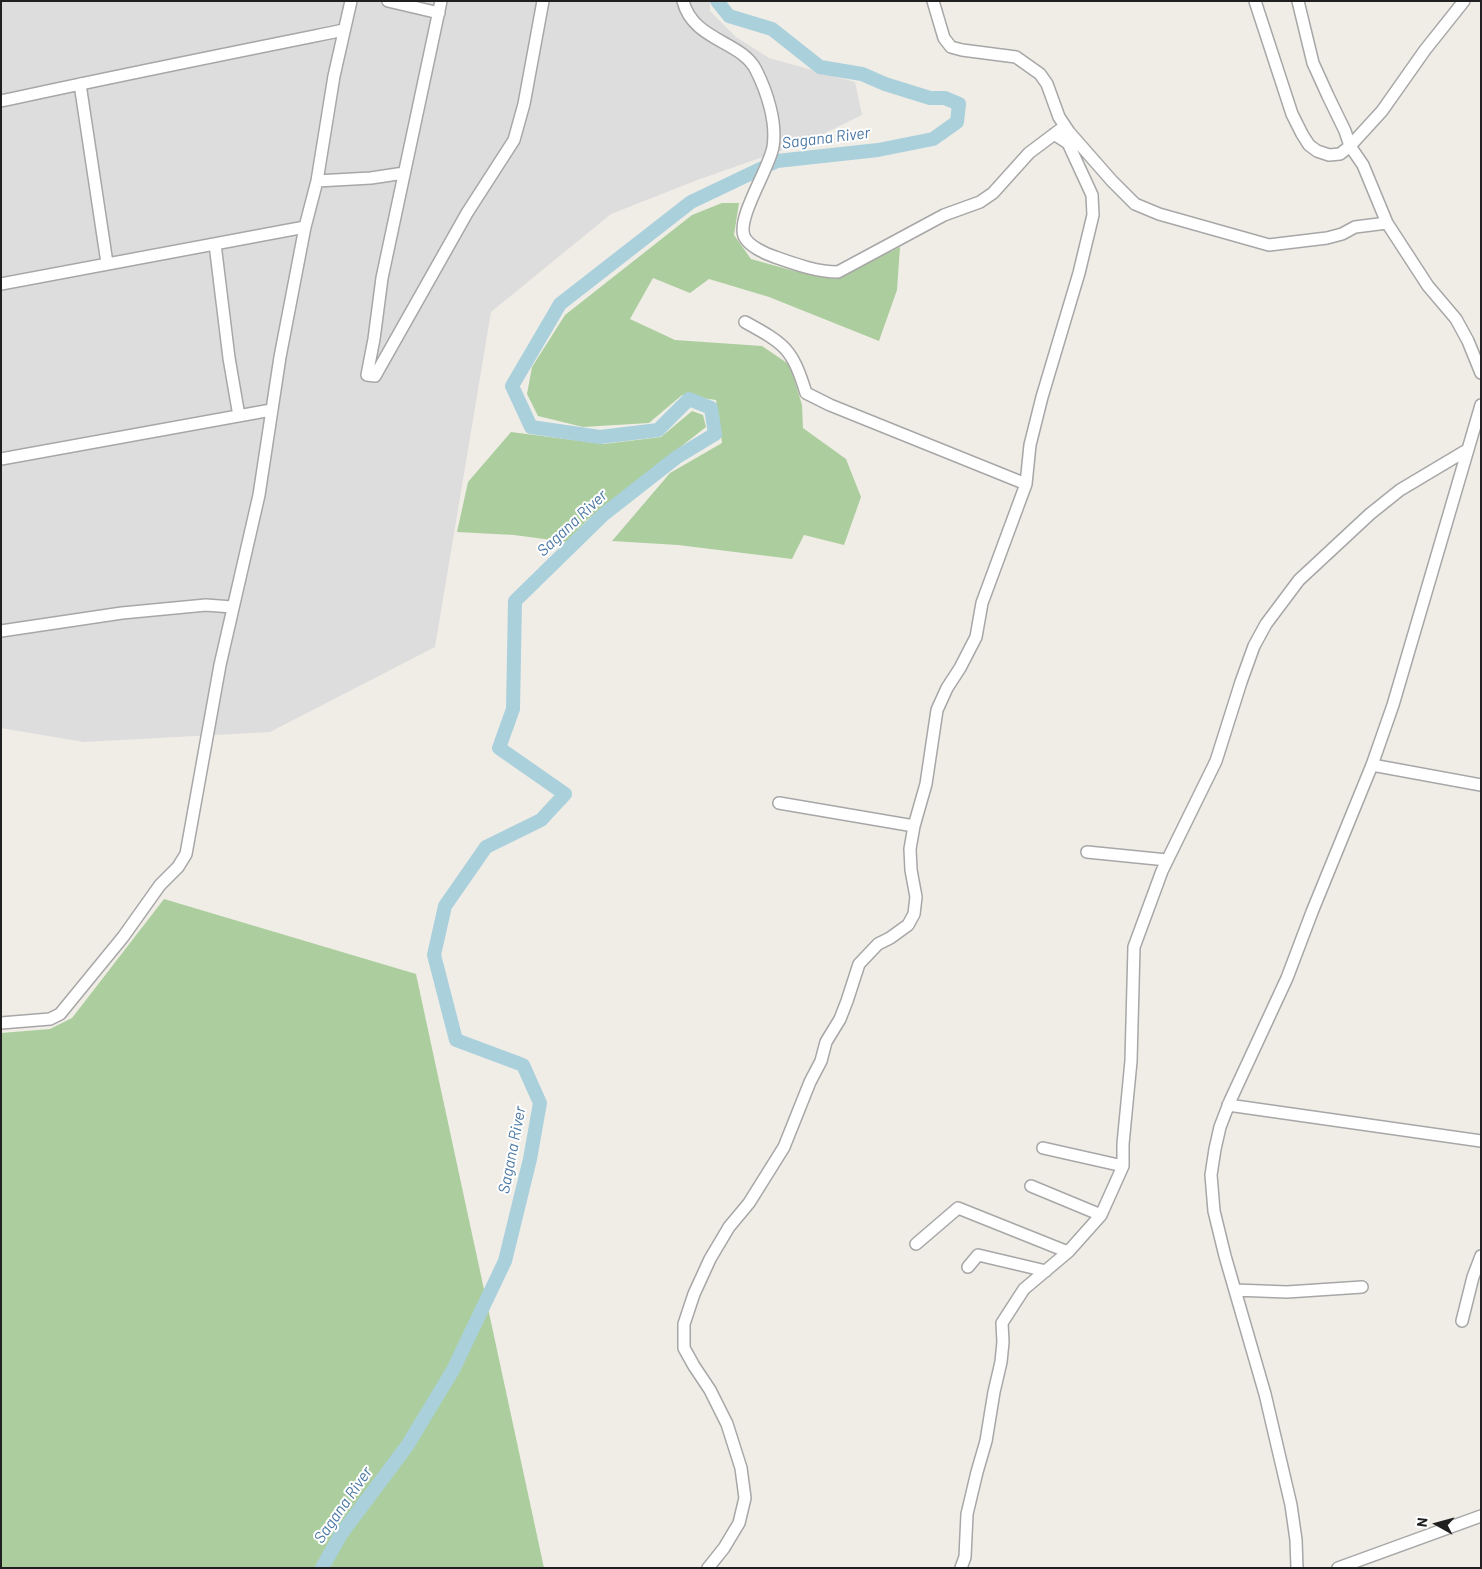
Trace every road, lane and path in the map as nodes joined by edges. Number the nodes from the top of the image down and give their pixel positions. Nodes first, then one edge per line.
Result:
1 (351, 1) edge
2 (388, 1) edge
3 (441, 1) edge
4 (543, 1) edge
5 (683, 1) edge
6 (933, 1) edge
7 (1255, 1) edge
8 (1298, 1) edge
9 (1464, 1) edge
10 (439, 13) junction
11 (344, 30) junction
12 (80, 84) junction
13 (1, 101) edge
14 (1065, 126) junction
15 (1054, 134) junction
16 (1350, 146) junction
17 (404, 173) junction
18 (317, 181) junction
19 (1387, 222) junction
20 (305, 227) junction
21 (215, 244) junction
22 (107, 263) junction
23 (1, 284) edge
24 (745, 322) dead end
25 (1481, 373) edge
26 (1481, 404) edge
27 (271, 410) junction
28 (239, 416) junction
29 (1467, 450) junction
30 (1, 459) edge
31 (1026, 484) junction
32 (232, 607) junction
33 (1, 631) edge
34 (1372, 765) junction
35 (1481, 785) edge
36 (779, 803) dead end
37 (914, 826) junction
38 (1087, 852) dead end
39 (1167, 860) junction
40 (1, 1023) edge
41 (1228, 1105) junction
42 (1481, 1141) edge
43 (1043, 1148) dead end
44 (1123, 1166) junction
45 (1031, 1186) dead end
46 (1101, 1215) junction
47 (916, 1244) dead end
48 (1068, 1252) junction
49 (1481, 1256) edge
50 (968, 1267) dead end
51 (1046, 1271) junction
52 (1362, 1287) dead end
53 (1234, 1290) junction
54 (1462, 1321) dead end
55 (1481, 1516) edge
56 (708, 1568) edge
57 (961, 1568) edge
58 (1297, 1568) edge
59 (1338, 1568) edge

1 - 11 street
2 - 10 street
3 - 10 street
4 - 17 street
5 - 15 street
6 - 14 street
7 - 16 street
8 - 16 street
9 - 16 street
10 - 17 street
11 - 12 street
11 - 18 street
12 - 13 street
12 - 22 street
14 - 15 street
14 - 19 street
15 - 31 street
16 - 19 street
17 - 18 street
18 - 20 street
19 - 25 street
20 - 21 street
20 - 27 street
21 - 22 street
21 - 28 street
22 - 23 street
24 - 31 street
26 - 29 street
27 - 28 street
27 - 32 street
28 - 30 street
29 - 34 street
29 - 39 street
31 - 37 street
32 - 33 street
32 - 40 street
34 - 35 street
34 - 41 street
36 - 37 street
37 - 56 street
38 - 39 street
39 - 44 street
41 - 42 street
41 - 53 street
43 - 44 street
44 - 46 street
45 - 46 street
46 - 48 street
47 - 48 street
48 - 51 street
49 - 54 street
50 - 51 street
51 - 57 street
52 - 53 street
53 - 58 street
55 - 59 street

